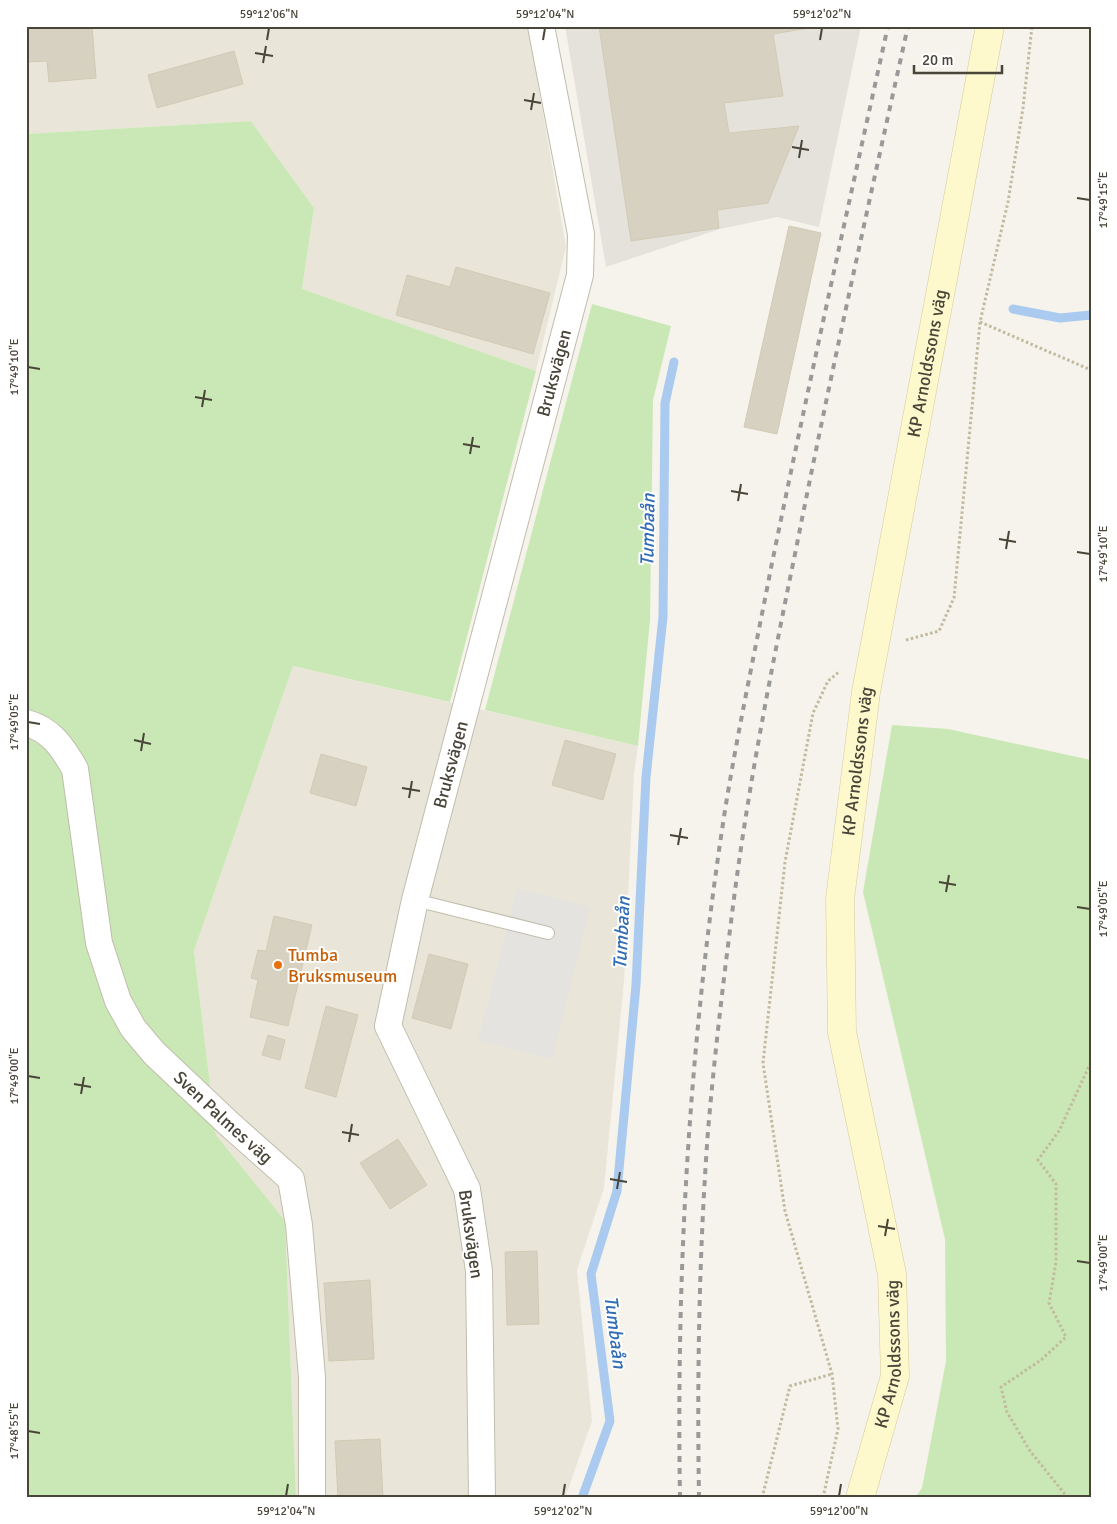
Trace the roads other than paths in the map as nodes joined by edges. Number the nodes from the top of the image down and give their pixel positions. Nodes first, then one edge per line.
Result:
1 (542, 26) edge
2 (990, 26) edge
3 (26, 723) edge
4 (415, 900) junction
5 (548, 933) dead end
6 (312, 1498) edge
7 (482, 1498) edge
8 (860, 1498) edge

1 - 4 street, Bruksvägen
2 - 8 main road, KP Arnoldssons väg
3 - 6 street, Sven Palmes väg
4 - 5 lane
4 - 7 street, Bruksvägen

